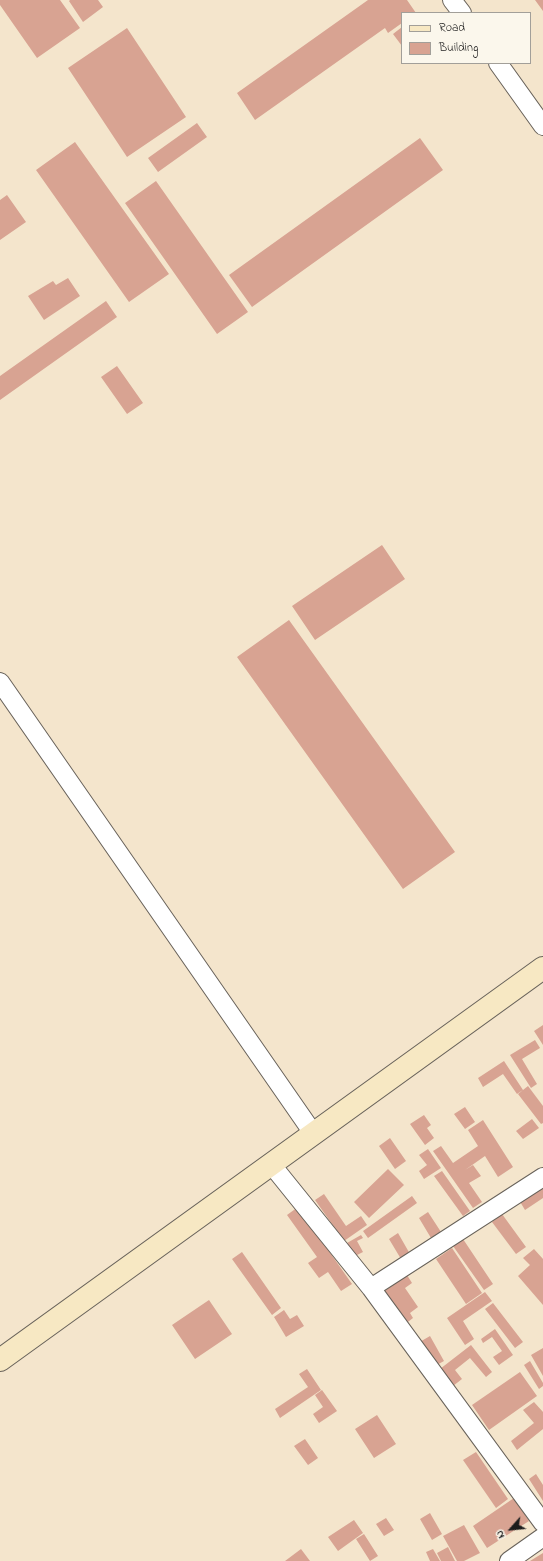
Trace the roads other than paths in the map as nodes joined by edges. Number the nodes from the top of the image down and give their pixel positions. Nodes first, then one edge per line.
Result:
1 (452, 0) edge
2 (461, 12) edge
3 (499, 64) edge
4 (543, 126) edge
5 (0, 682) edge
6 (543, 968) edge
7 (313, 1133) junction
8 (271, 1164) junction
9 (543, 1177) edge
10 (371, 1288) junction
11 (0, 1360) edge
12 (543, 1523) edge
13 (543, 1537) edge
14 (509, 1561) edge

1 - 2 street
3 - 4 street
5 - 7 street
6 - 7 street
7 - 8 street
8 - 10 street
8 - 11 street
9 - 10 street
10 - 12 street
13 - 14 street

